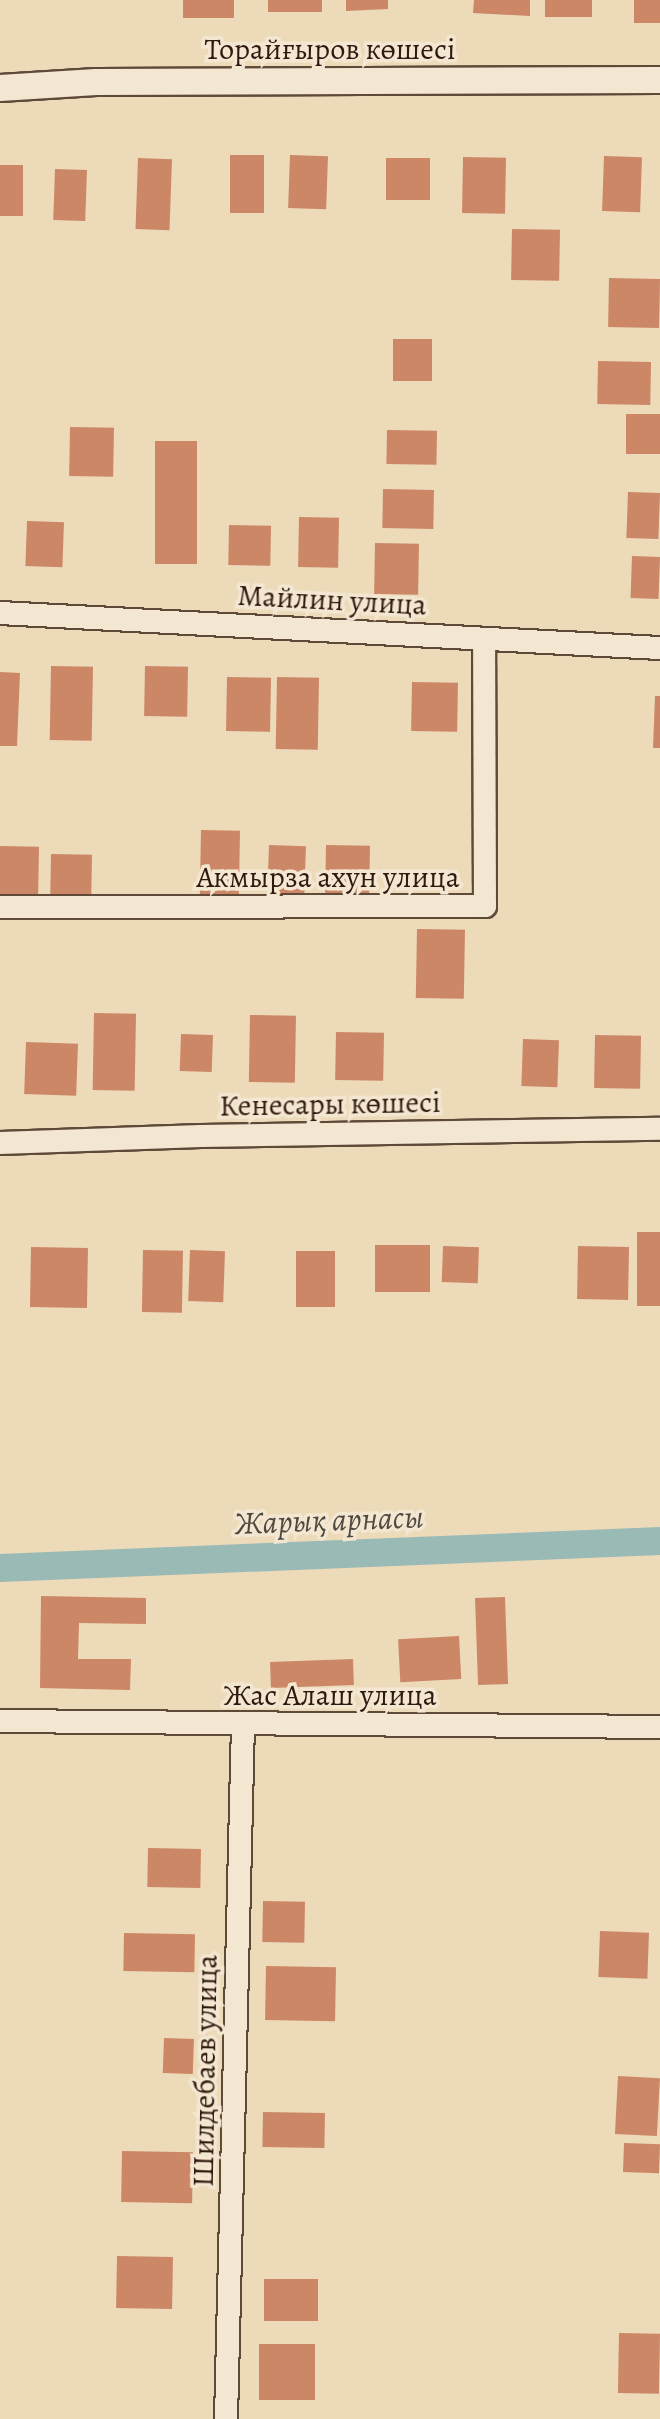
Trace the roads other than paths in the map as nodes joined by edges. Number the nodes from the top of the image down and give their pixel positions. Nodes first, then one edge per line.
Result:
1 (660, 80) edge
2 (0, 88) edge
3 (0, 613) edge
4 (484, 639) junction
5 (660, 648) edge
6 (0, 907) edge
7 (660, 1129) edge
8 (0, 1143) edge
9 (0, 1721) edge
10 (243, 1724) junction
11 (660, 1727) edge
12 (226, 2419) edge

1 - 2 street, Торайғыров көшесі
3 - 4 street, Майлин улица
4 - 5 street, Майлин улица
4 - 6 street, Акмырза ахун улица
7 - 8 street, Кенесары көшесі
9 - 10 street, Жас Алаш улица
10 - 11 street, Жас Алаш улица
10 - 12 street, Шилдебаев улица

